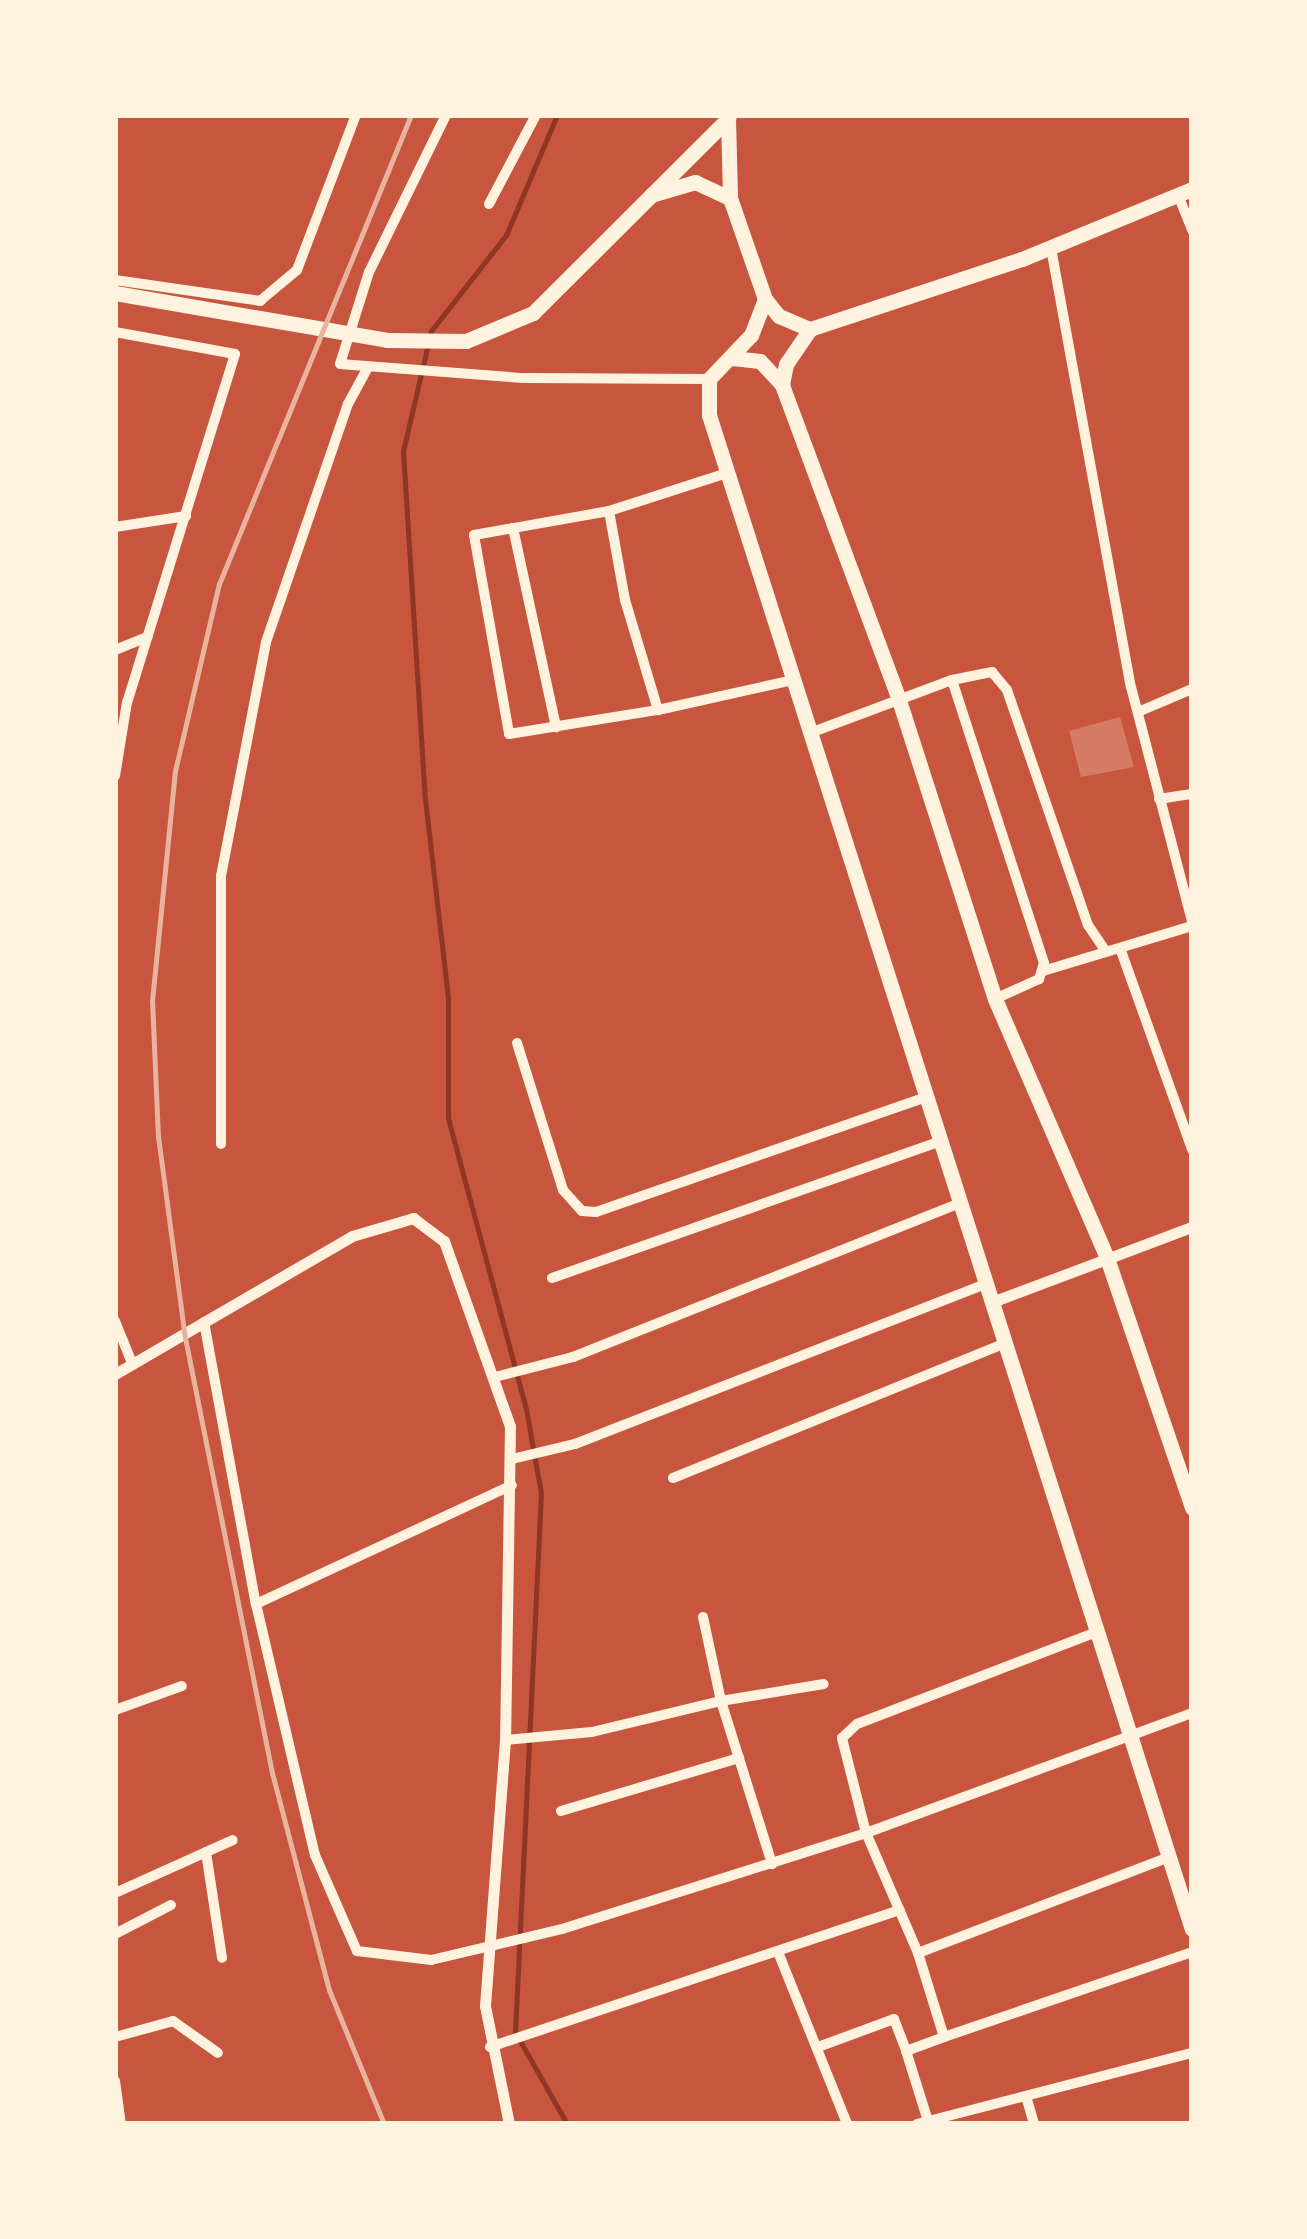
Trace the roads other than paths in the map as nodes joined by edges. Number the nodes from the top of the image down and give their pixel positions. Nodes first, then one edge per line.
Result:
1 (356, 115) edge
2 (446, 115) edge
3 (536, 115) edge
4 (730, 117) edge
5 (1185, 192) edge
6 (646, 197) junction
7 (730, 198) junction
8 (489, 204) dead end
9 (1192, 230) edge
10 (1050, 248) junction
11 (115, 280) edge
12 (115, 293) edge
13 (765, 298) junction
14 (810, 329) junction
15 (115, 332) edge
16 (732, 358) junction
17 (368, 366) junction
18 (710, 379) junction
19 (782, 385) junction
20 (727, 473) junction
21 (609, 512) junction
22 (186, 516) junction
23 (115, 527) edge
24 (513, 528) junction
25 (148, 637) junction
26 (115, 650) edge
27 (793, 680) junction
28 (952, 680) junction
29 (1192, 689) edge
30 (899, 700) junction
31 (658, 710) junction
32 (1138, 712) junction
33 (556, 727) junction
34 (810, 734) junction
35 (116, 764) edge
36 (115, 776) edge
37 (1192, 794) edge
38 (1159, 799) junction
39 (1192, 924) edge
40 (1120, 948) junction
41 (1106, 952) junction
42 (1043, 972) junction
43 (995, 998) junction
44 (517, 1043) dead end
45 (926, 1097) junction
46 (940, 1141) junction
47 (221, 1144) dead end
48 (1192, 1149) edge
49 (960, 1203) junction
50 (1192, 1227) edge
51 (1106, 1258) junction
52 (552, 1278) dead end
53 (986, 1284) junction
54 (992, 1302) junction
55 (115, 1321) edge
56 (204, 1322) junction
57 (1005, 1343) junction
58 (132, 1363) junction
59 (115, 1374) edge
60 (501, 1376) junction
61 (518, 1458) junction
62 (672, 1478) dead end
63 (512, 1484) junction
64 (1192, 1508) edge
65 (256, 1604) junction
66 (703, 1616) dead end
67 (1097, 1632) junction
68 (824, 1684) dead end
69 (182, 1686) dead end
70 (720, 1701) junction
71 (115, 1710) edge
72 (1192, 1713) edge
73 (511, 1739) junction
74 (1132, 1739) junction
75 (738, 1758) junction
76 (562, 1811) dead end
77 (866, 1832) junction
78 (232, 1840) dead end
79 (206, 1852) junction
80 (1169, 1857) junction
81 (772, 1864) junction
82 (115, 1893) edge
83 (171, 1905) dead end
84 (900, 1910) junction
85 (1192, 1929) edge
86 (115, 1934) edge
87 (496, 1942) junction
88 (778, 1952) junction
89 (1192, 1952) edge
90 (918, 1953) junction
91 (222, 1958) dead end
92 (115, 2036) edge
93 (944, 2036) junction
94 (490, 2046) junction
95 (818, 2047) junction
96 (906, 2051) junction
97 (218, 2052) dead end
98 (1192, 2053) edge
99 (115, 2081) edge
100 (1026, 2096) junction
101 (922, 2123) edge
102 (120, 2124) edge
103 (509, 2124) edge
104 (847, 2124) edge
105 (1034, 2124) edge

1 - 11 street
2 - 17 street
3 - 8 street
4 - 6 main road
4 - 7 main road
5 - 9 street
5 - 10 main road
6 - 7 main road
6 - 12 main road
7 - 13 main road
10 - 14 main road
10 - 32 street
13 - 14 main road
13 - 16 main road
14 - 19 main road
15 - 22 street
16 - 18 main road
16 - 19 main road
17 - 18 street
17 - 47 street
18 - 20 main road
19 - 30 main road
20 - 21 street
20 - 27 main road
21 - 24 street
21 - 31 street
22 - 23 street
22 - 25 street
24 - 33 street
24 - 33 street
25 - 26 street
25 - 35 street
27 - 31 street
27 - 34 main road
28 - 30 street
28 - 41 street
28 - 42 street
29 - 32 street
30 - 34 street
30 - 43 main road
31 - 33 street
32 - 38 street
34 - 45 main road
35 - 36 street
37 - 38 street
38 - 39 street
39 - 40 street
40 - 41 street
40 - 48 street
41 - 42 street
42 - 43 street
43 - 51 main road
44 - 45 street
45 - 46 main road
46 - 49 main road
46 - 52 street
49 - 53 main road
49 - 60 street
50 - 51 street
51 - 54 street
51 - 64 main road
53 - 54 main road
53 - 61 street
54 - 57 main road
55 - 58 street
56 - 58 street
56 - 60 street
56 - 65 street
57 - 62 street
57 - 67 main road
58 - 59 street
60 - 61 street
61 - 63 street
63 - 65 street
63 - 73 street
65 - 87 street
66 - 70 street
67 - 74 main road
67 - 77 street
68 - 70 street
69 - 71 street
70 - 73 street
70 - 75 street
72 - 74 street
73 - 87 street
74 - 77 street
74 - 80 main road
75 - 76 street
75 - 81 street
77 - 81 street
77 - 84 street
78 - 79 street
79 - 82 street
79 - 91 street
80 - 85 main road
80 - 90 street
81 - 87 street
83 - 86 street
84 - 88 street
84 - 90 street
87 - 94 street
88 - 94 street
88 - 95 street
89 - 93 street
90 - 93 street
92 - 97 street
93 - 96 street
94 - 103 street
95 - 96 street
95 - 104 street
96 - 101 street
98 - 100 street
99 - 102 street
100 - 101 street
100 - 105 street

